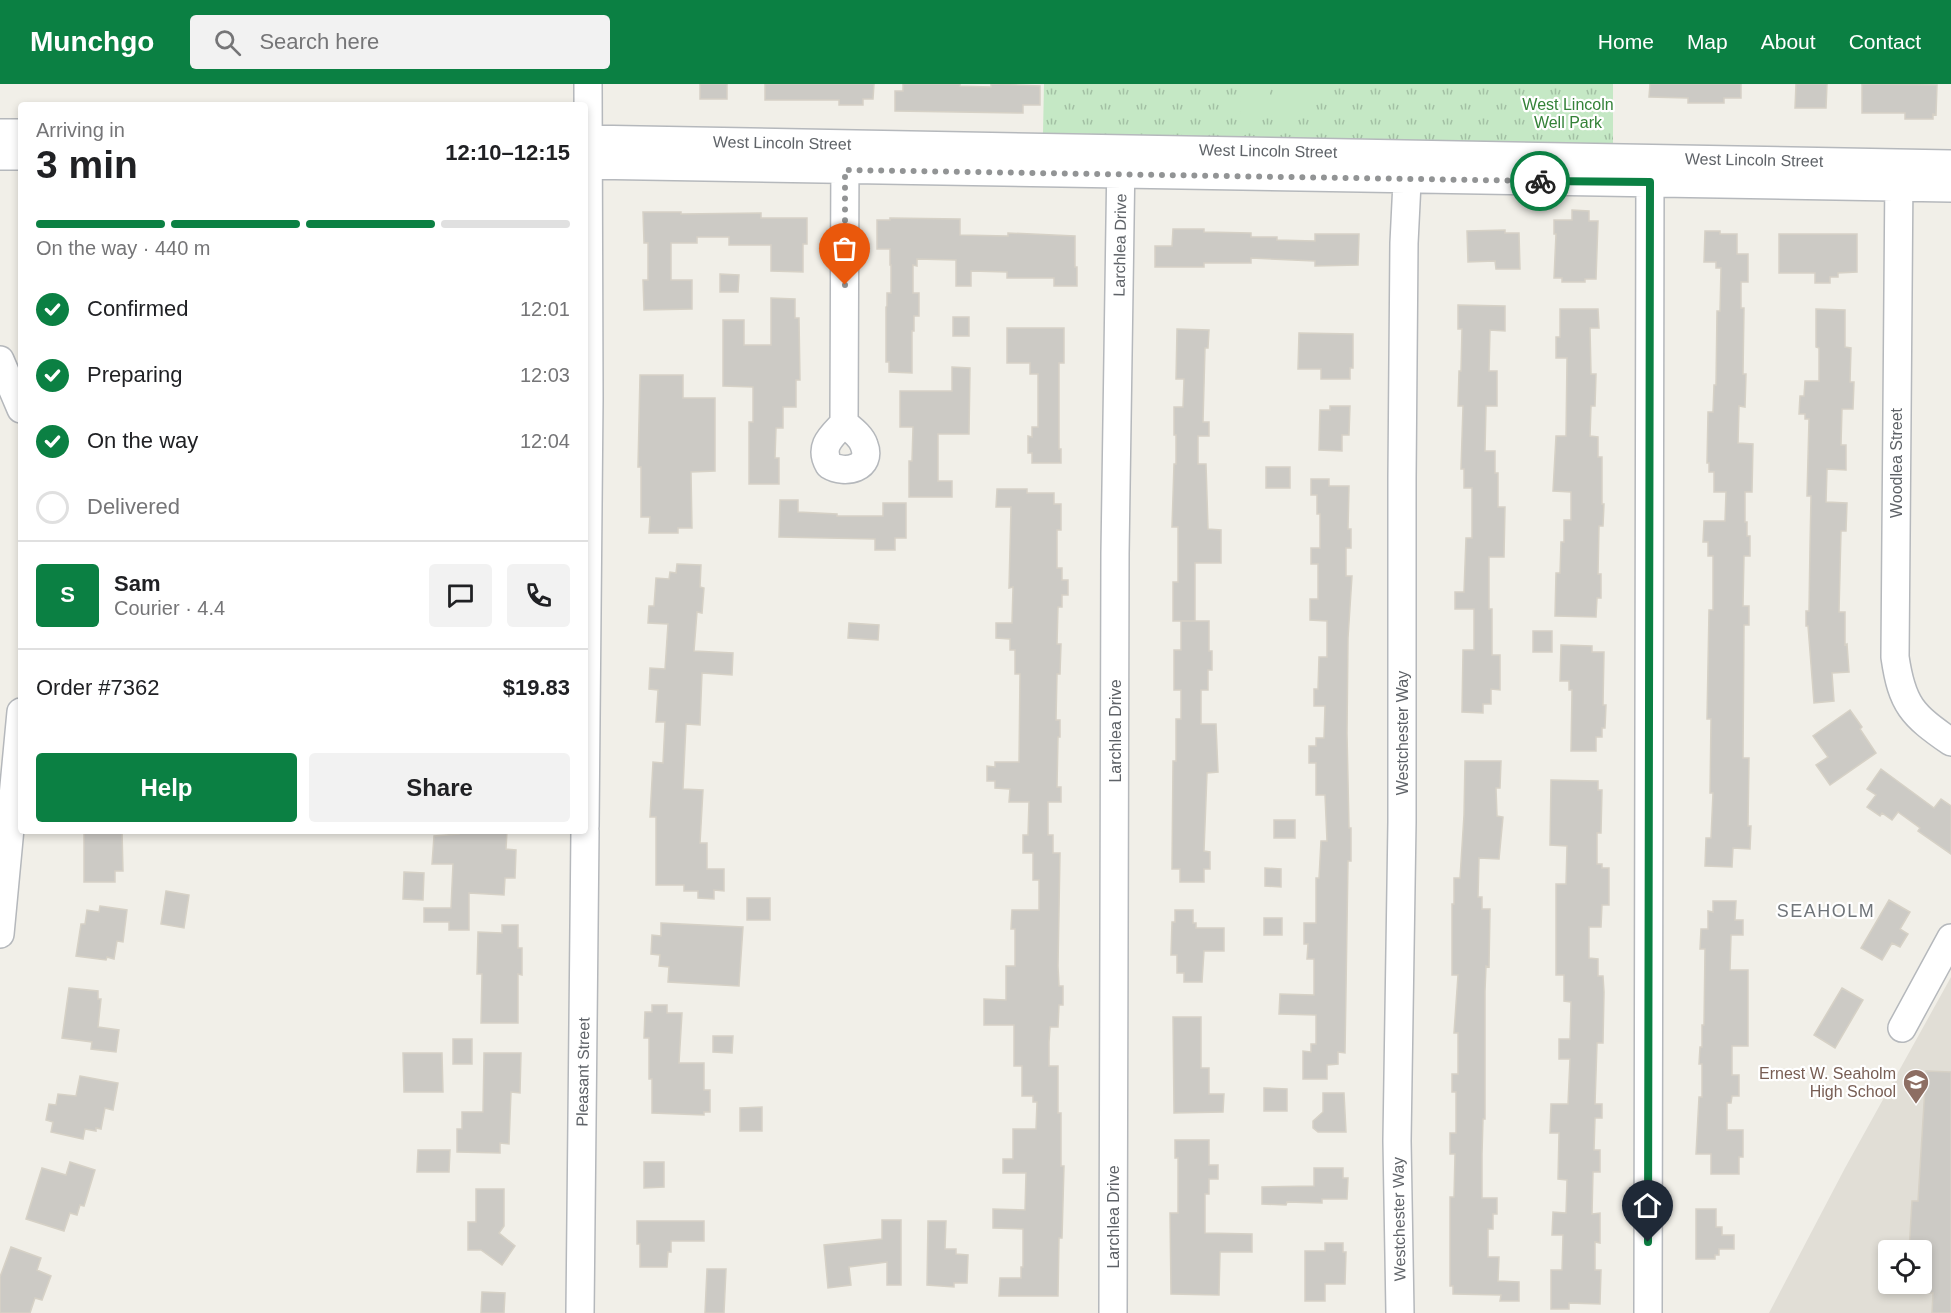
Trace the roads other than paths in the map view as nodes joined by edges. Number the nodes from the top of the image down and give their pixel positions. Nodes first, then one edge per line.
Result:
1 (588, 84) edge
2 (587, 102) edge
3 (0, 133) edge
4 (18, 133) edge
5 (588, 152) edge
6 (0, 156) edge
7 (18, 156) edge
8 (845, 158) junction
9 (1121, 161) junction
10 (1951, 164) edge
11 (1408, 166) junction
12 (1650, 170) junction
13 (1898, 175) junction
14 (1951, 189) edge
15 (588, 317) edge
16 (0, 360) edge
17 (18, 401) edge
18 (844, 423) dead end
19 (588, 457) edge
20 (1951, 742) edge
21 (18, 744) edge
22 (585, 834) edge
23 (0, 934) edge
24 (1951, 938) edge
25 (1902, 1028) dead end
26 (580, 1313) edge
27 (1113, 1313) edge
28 (1400, 1313) edge
29 (1648, 1313) edge

1 - 2 street
3 - 4 street
5 - 8 street, West Lincoln Street
6 - 7 street
8 - 9 street, West Lincoln Street
8 - 18 street
9 - 11 street, West Lincoln Street
9 - 27 street, Larchlea Drive
10 - 13 street, West Lincoln Street
11 - 12 street, West Lincoln Street
11 - 28 street, Westchester Way
12 - 13 street, West Lincoln Street
12 - 29 street
13 - 14 street, West Lincoln Street
13 - 20 street, Woodlea Street
15 - 19 street
16 - 17 street
21 - 23 street
22 - 26 street, Pleasant Street
24 - 25 street

